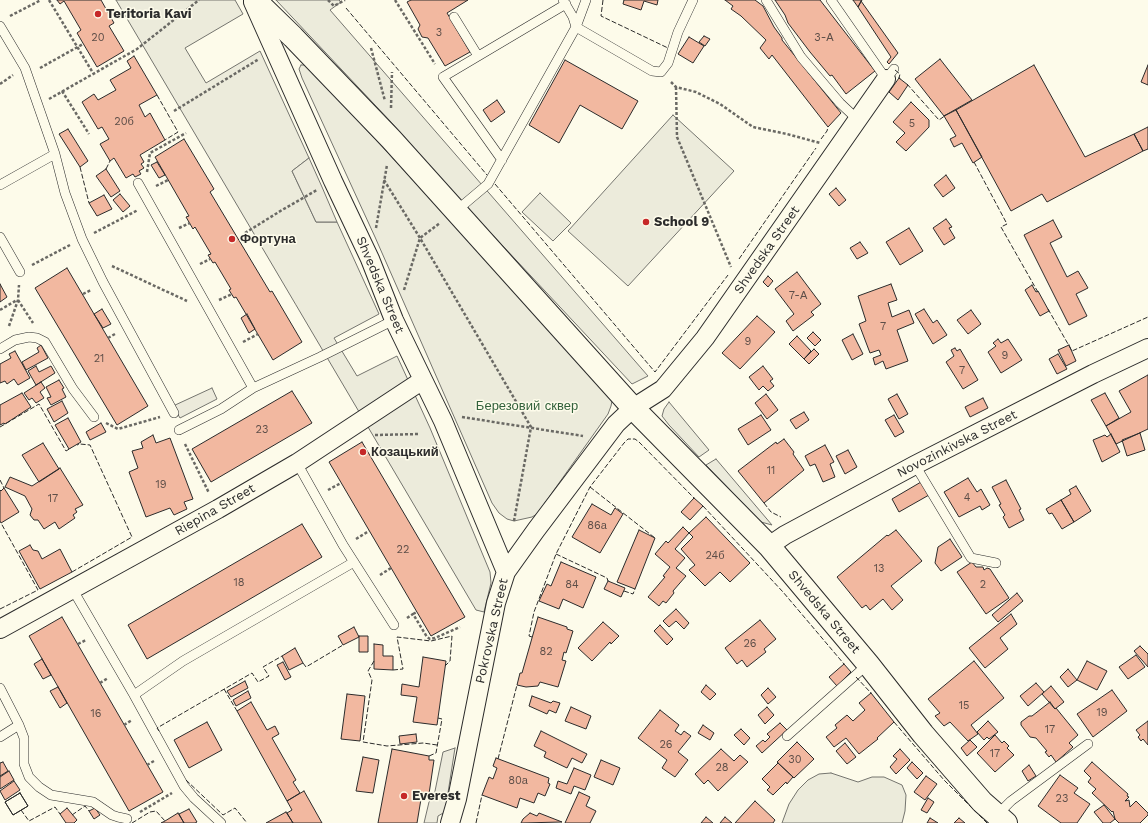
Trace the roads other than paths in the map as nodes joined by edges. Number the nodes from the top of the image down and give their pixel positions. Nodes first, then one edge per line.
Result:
1 (254, 0) edge
2 (586, 0) edge
3 (693, 0) edge
4 (766, 0) edge
5 (832, 0) edge
6 (564, 2) edge
7 (454, 17) dead end
8 (0, 26) edge
9 (576, 27) junction
10 (478, 56) junction
11 (890, 74) joint
12 (858, 120) junction
13 (54, 154) junction
14 (502, 160) junction
15 (138, 183) road end
16 (0, 185) edge
17 (456, 211) junction
18 (0, 237) edge
19 (20, 272) road end
20 (394, 320) junction
21 (1148, 348) edge
22 (0, 349) edge
23 (423, 380) junction
24 (253, 388) junction
25 (633, 408) junction
26 (174, 413) road end
27 (94, 417) road end
28 (179, 430) road end
29 (297, 463) junction
30 (915, 465) junction
31 (769, 546) junction
32 (354, 562) junction
33 (996, 563) dead end
34 (506, 572) junction
35 (73, 590) junction
36 (394, 625) road end
37 (0, 629) edge
38 (868, 664) junction
39 (0, 688) edge
40 (134, 695) junction
41 (19, 725) junction
42 (787, 736) dead end
43 (0, 737) edge
44 (1088, 744) dead end
45 (127, 819) road end
46 (1001, 819) edge
47 (221, 823) edge
48 (450, 823) edge

1 - 17 street, Shvedska Street
1 - 20 street, Shvedska Street
2 - 9 lane
3 - 9 lane
4 - 12 lane
5 - 11 lane
6 - 9 lane
6 - 10 lane
7 - 10 lane
8 - 13 lane
9 - 14 lane
10 - 14 lane
11 - 12 street, Shvedska Street
12 - 25 street, Shvedska Street
13 - 16 lane
13 - 26 lane
14 - 17 lane
15 - 24 lane
17 - 25 street, Shvedska Street
18 - 19 lane
20 - 23 street, Shvedska Street
20 - 24 lane
21 - 30 street, Novozinkivska Street
22 - 27 lane
23 - 29 street, Riepina Street
23 - 34 street, Shvedska Street
24 - 28 lane
25 - 31 street, Shvedska Street
25 - 34 street, Pokrovska Street
29 - 32 lane
29 - 35 street, Riepina Street
30 - 31 street, Novozinkivska Street
30 - 33 lane
31 - 38 street, Shvedska Street
32 - 36 lane
32 - 40 lane
34 - 48 street, Pokrovska Street
35 - 37 street, Riepina Street
35 - 40 lane
38 - 42 lane
38 - 46 street, Shvedska Street
39 - 41 lane
40 - 47 lane
41 - 43 lane
41 - 45 lane
44 - 46 lane

